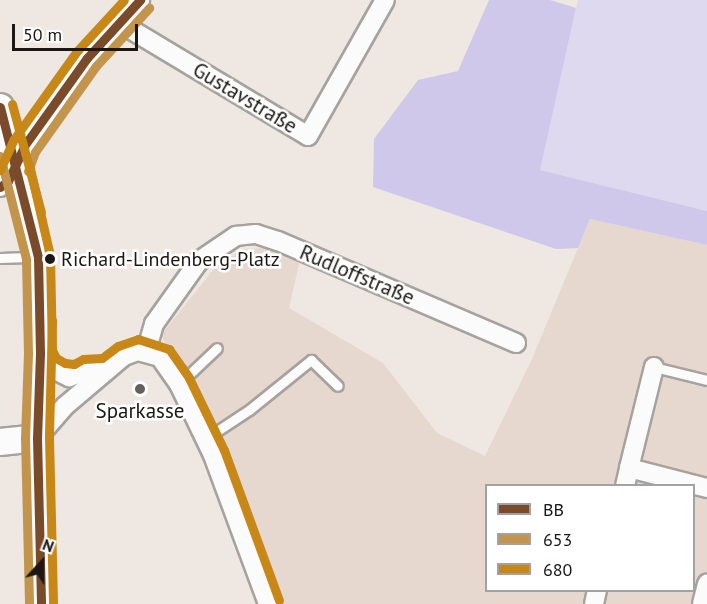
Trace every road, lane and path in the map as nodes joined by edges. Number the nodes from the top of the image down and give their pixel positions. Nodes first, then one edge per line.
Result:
1 (140, 0) edge
2 (385, 0) edge
3 (120, 23) junction
4 (0, 107) edge
5 (17, 167) junction
6 (0, 187) edge
7 (38, 257) junction
8 (0, 258) edge
9 (516, 343) dead end
10 (217, 348) dead end
11 (146, 352) junction
12 (40, 353) junction
13 (654, 367) joint
14 (107, 370) junction
15 (707, 380) edge
16 (179, 384) junction
17 (338, 386) dead end
18 (37, 438) junction
19 (205, 438) junction
20 (0, 442) edge
21 (629, 468) junction
22 (625, 484) edge
23 (691, 484) edge
24 (41, 604) edge
25 (268, 604) edge

1 - 3 street
2 - 3 street, Gustavstraße
3 - 5 street
4 - 5 main road
5 - 6 street
5 - 7 main road
7 - 8 lane
7 - 12 main road
9 - 11 street, Rudloffstraße
10 - 16 lane
11 - 14 street
11 - 16 street
12 - 14 street
12 - 18 main road
13 - 15 lane
13 - 21 street
14 - 18 street
16 - 19 street
17 - 19 lane
18 - 20 main road
18 - 24 main road
19 - 25 street
21 - 22 street
21 - 23 street

